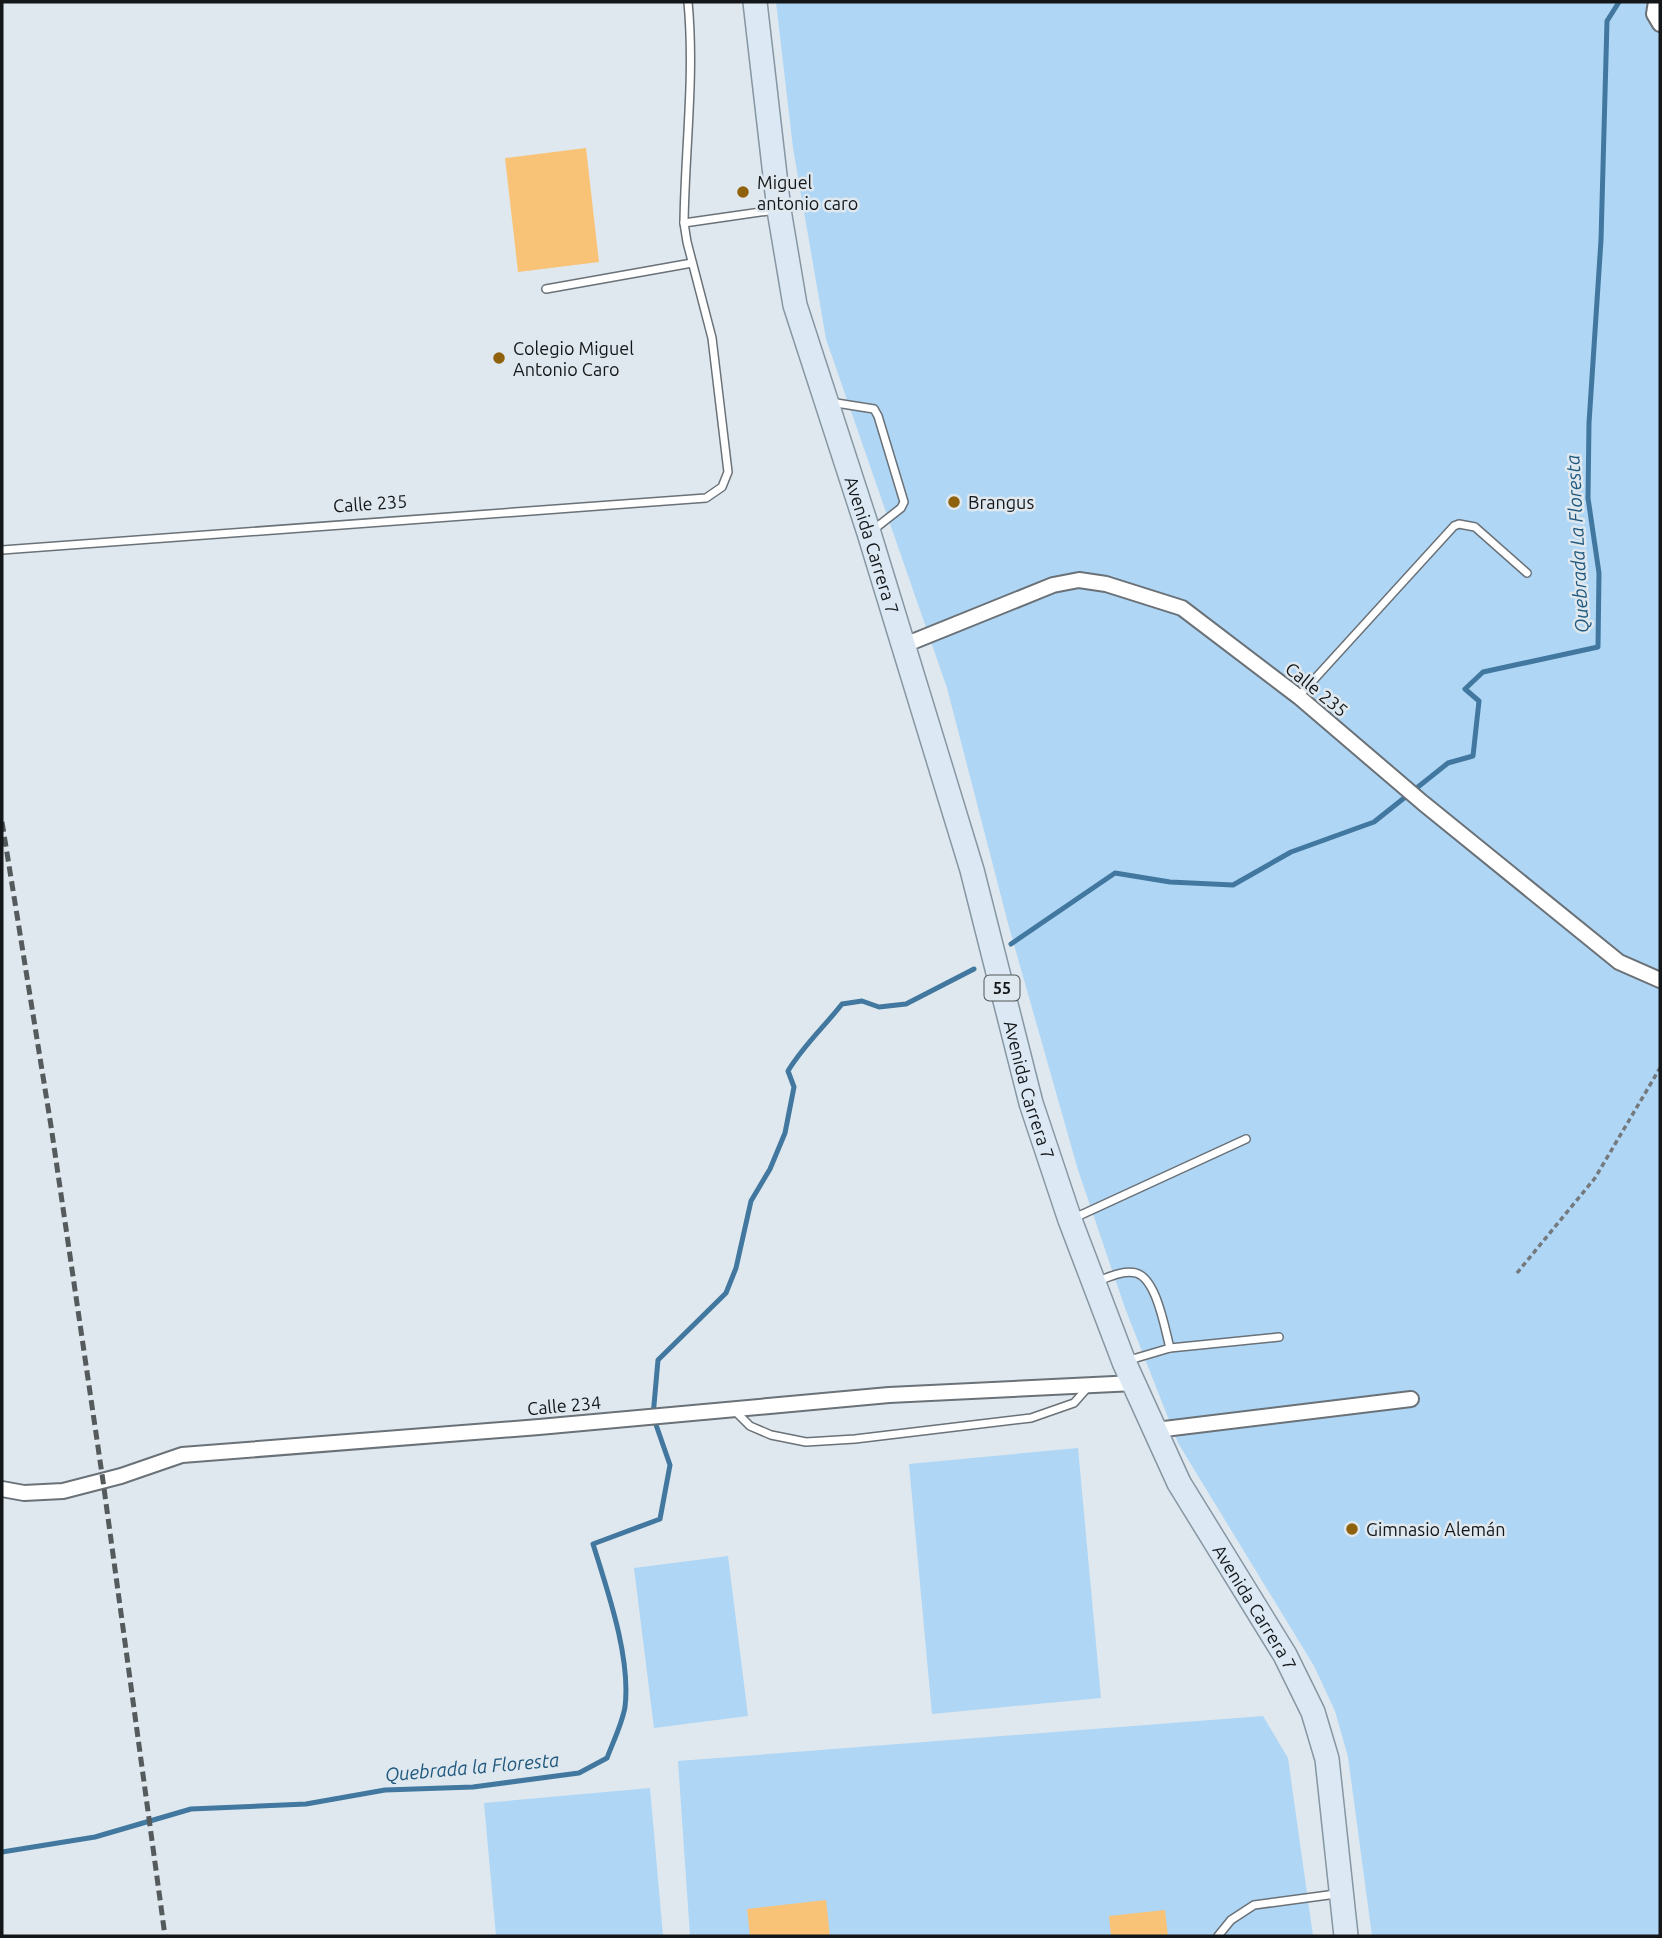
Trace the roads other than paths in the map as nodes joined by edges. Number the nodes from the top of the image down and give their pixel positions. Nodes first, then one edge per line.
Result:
1 (688, 2) edge
2 (755, 2) edge
3 (1656, 2) edge
4 (1660, 24) edge
5 (779, 210) junction
6 (684, 223) junction
7 (692, 263) junction
8 (546, 289) dead end
9 (826, 402) junction
10 (869, 533) junction
11 (2, 550) edge
12 (1527, 572) dead end
13 (902, 646) junction
14 (1298, 697) junction
15 (1660, 980) edge
16 (1246, 1139) dead end
17 (1070, 1220) junction
18 (1094, 1283) junction
19 (1279, 1337) dead end
20 (1170, 1348) junction
21 (1124, 1362) junction
22 (1135, 1383) junction
23 (1090, 1385) junction
24 (1411, 1399) dead end
25 (733, 1409) junction
26 (1156, 1430) junction
27 (2, 1489) edge
28 (1341, 1893) junction
29 (1218, 1936) edge
30 (1346, 1936) edge

1 - 6 lane
2 - 5 main road, Avenida Carrera 7 / 55
3 - 4 street
5 - 6 lane
5 - 9 main road, Avenida Carrera 7 / 55
6 - 7 lane
7 - 8 lane
7 - 11 lane, Calle 235
9 - 10 main road, Avenida Carrera 7 / 55
9 - 10 lane
10 - 13 main road, Avenida Carrera 7 / 55
12 - 14 lane
13 - 14 street, Calle 235
13 - 17 main road, Avenida Carrera 7 / 55
14 - 15 street, Calle 235
16 - 17 lane
17 - 18 main road, Avenida Carrera 7 / 55
18 - 20 lane
18 - 21 main road, Avenida Carrera 7 / 55
19 - 20 lane
20 - 21 lane
21 - 22 main road, Avenida Carrera 7 / 55
22 - 23 street, Calle 234
22 - 26 main road, Avenida Carrera 7 / 55
23 - 25 street, Calle 234
23 - 25 lane
24 - 26 street
25 - 27 street, Calle 234
26 - 28 main road, Avenida Carrera 7 / 55
28 - 29 lane
28 - 30 main road, Avenida Carrera 7 / 55

